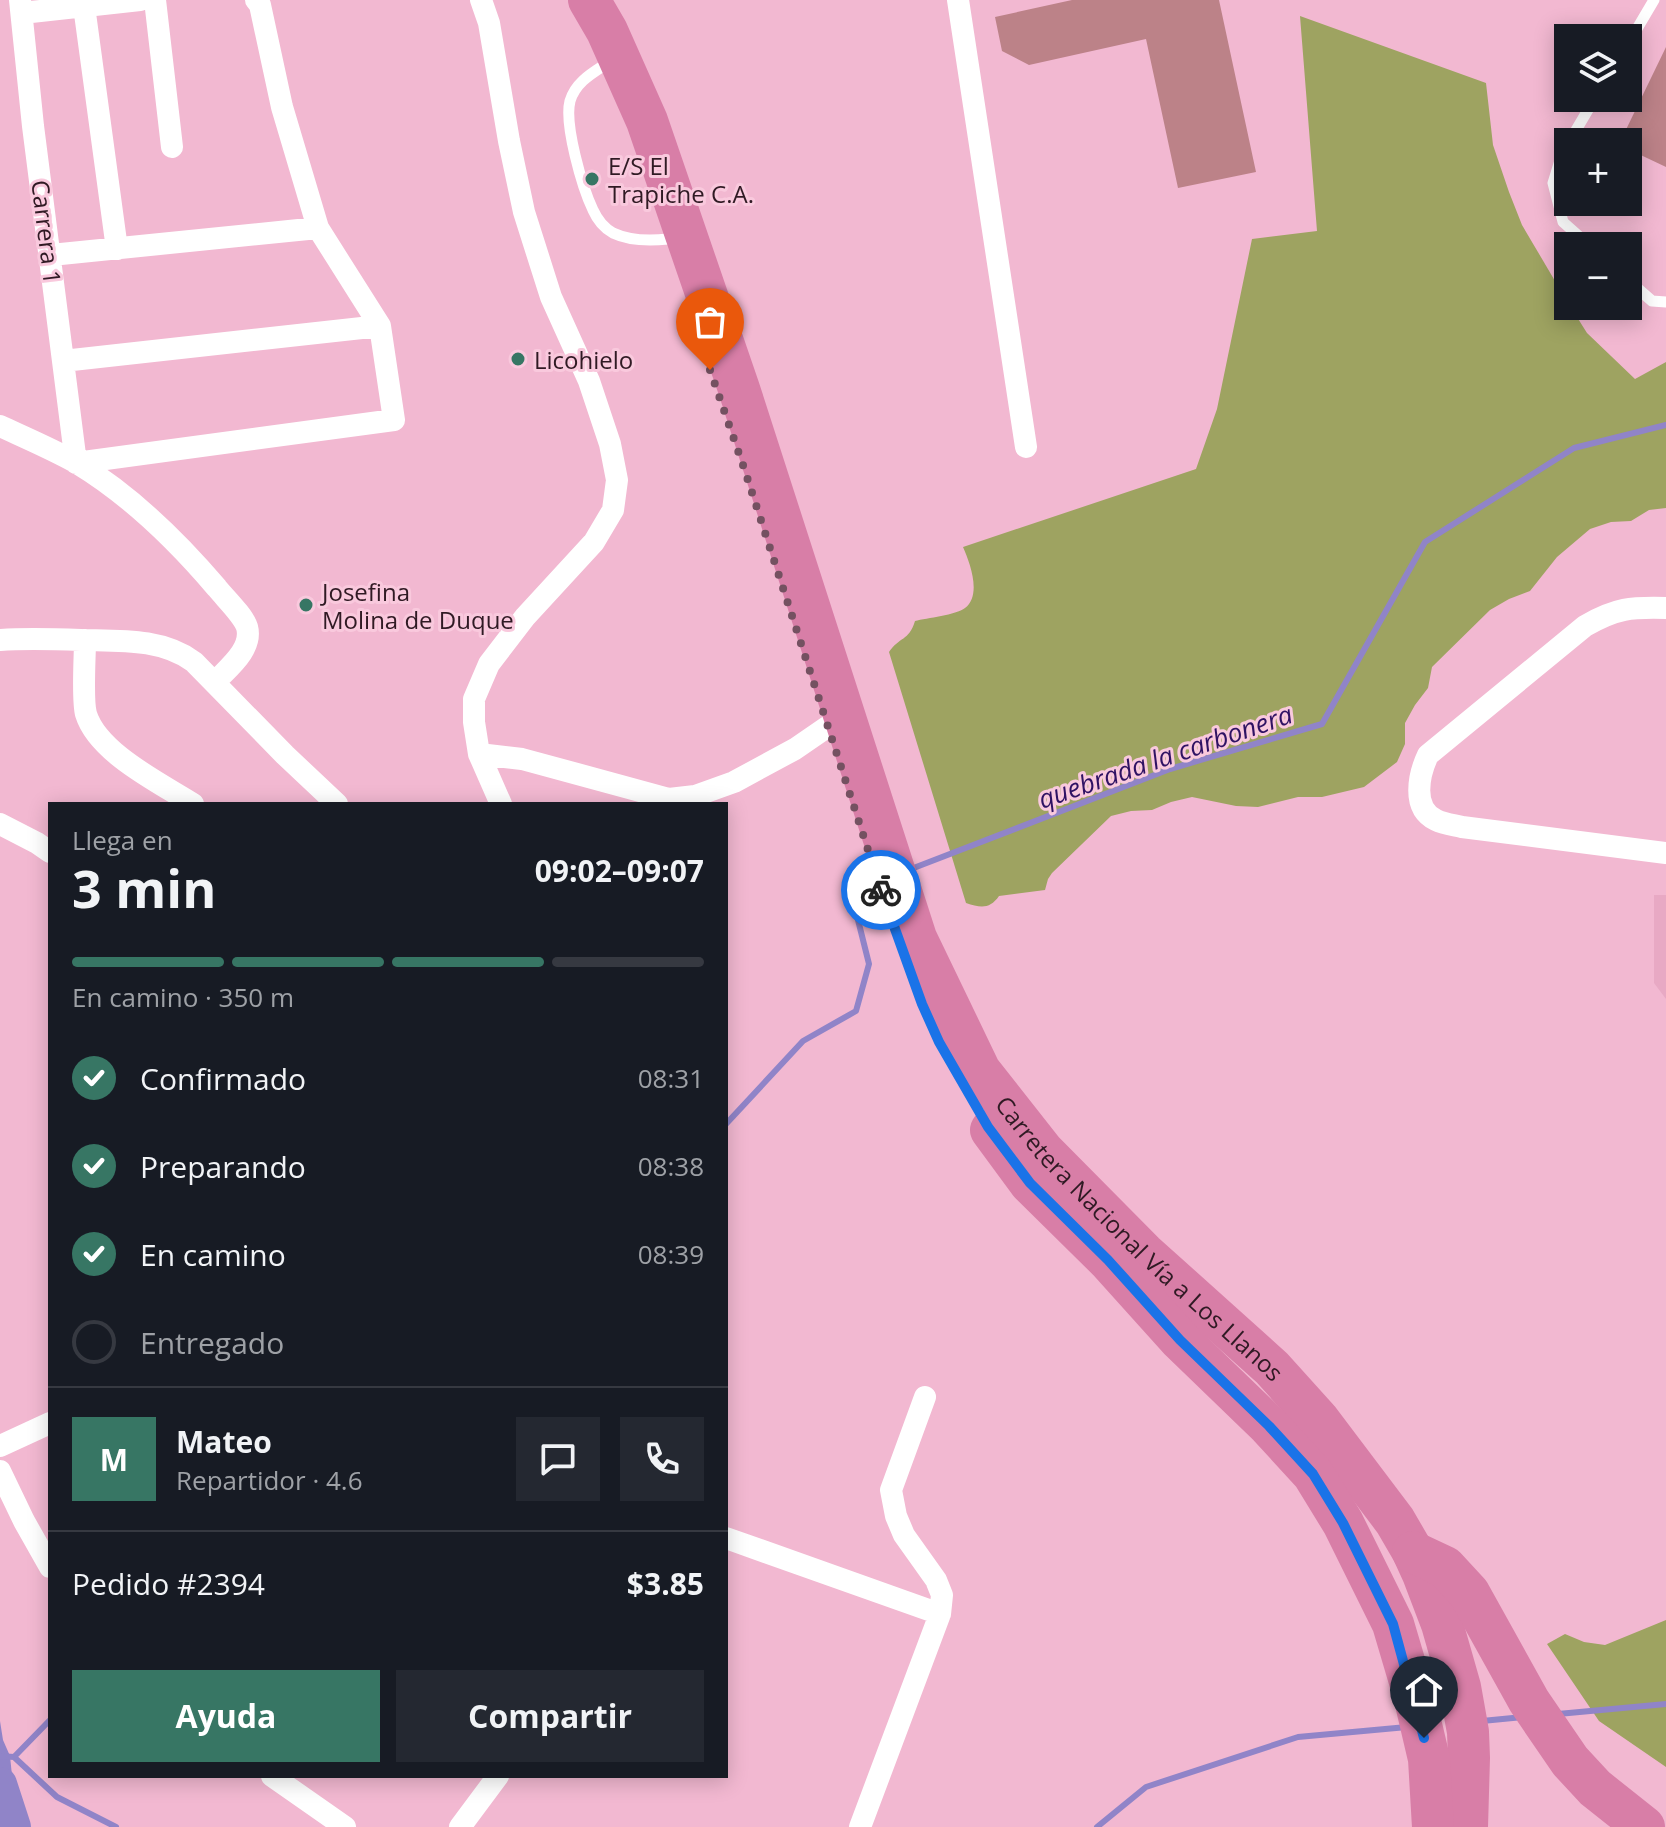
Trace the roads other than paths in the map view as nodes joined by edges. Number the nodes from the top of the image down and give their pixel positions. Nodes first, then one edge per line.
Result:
1 (140, 0) edge
2 (155, 0) edge
3 (256, 0) edge
4 (481, 0) edge
5 (569, 0) edge
6 (589, 0) edge
7 (958, 0) edge
8 (1654, 0) edge
9 (21, 6) edge
10 (84, 6) junction
11 (1640, 24) edge
12 (603, 66) junction
13 (172, 147) dead end
14 (1561, 216) edge
15 (318, 228) junction
16 (1574, 232) edge
17 (668, 239) junction
18 (117, 249) junction
19 (51, 255) junction
20 (1642, 292) edge
21 (1666, 302) edge
22 (380, 326) junction
23 (63, 361) junction
24 (0, 426) edge
25 (1026, 447) dead end
26 (76, 463) junction
27 (1666, 608) edge
28 (0, 626) edge
29 (23, 639) junction
30 (0, 640) edge
31 (85, 640) junction
32 (215, 682) junction
33 (827, 727) junction
34 (479, 754) junction
35 (487, 793) edge
36 (190, 802) edge
37 (335, 802) edge
38 (510, 802) edge
39 (0, 824) edge
40 (48, 851) edge
41 (1666, 853) edge
42 (925, 1397) dead end
43 (48, 1424) edge
44 (0, 1446) edge
45 (0, 1471) edge
46 (728, 1539) edge
47 (1413, 1552) junction
48 (48, 1563) edge
49 (940, 1614) junction
50 (275, 1778) edge
51 (497, 1778) edge
52 (345, 1827) edge
53 (460, 1827) edge
54 (860, 1827) edge
55 (1433, 1827) edge
56 (1467, 1827) edge
57 (1644, 1827) edge

1 - 10 street
2 - 13 street
3 - 15 street
4 - 34 street
5 - 12 highway, Carretera Nacional Vía a Los Llanos
6 - 47 highway, Carretera Nacional Vía a Los Llanos
7 - 25 street
8 - 11 lane
9 - 10 street
9 - 19 street, Carrera 1
10 - 18 street
12 - 17 highway, Carretera Nacional Vía a Los Llanos
12 - 17 lane
14 - 16 lane
15 - 18 street
15 - 22 street
17 - 33 highway, Carretera Nacional Vía a Los Llanos
18 - 19 street
19 - 23 street, Carrera 1
20 - 21 lane
22 - 23 street
22 - 26 street
23 - 26 street, Carrera 1
24 - 26 street
26 - 32 street
27 - 41 street
28 - 29 street
29 - 30 street
29 - 31 street
31 - 32 street
31 - 36 street
32 - 37 street
33 - 34 street
33 - 55 highway, Carretera Nacional Vía a Los Llanos
34 - 35 street
35 - 38 street
39 - 40 street
42 - 49 street
43 - 44 street
45 - 48 street
46 - 49 street
47 - 56 highway, Carretera Nacional Vía a Los Llanos
47 - 57 highway
49 - 54 street
50 - 52 street
51 - 53 street

